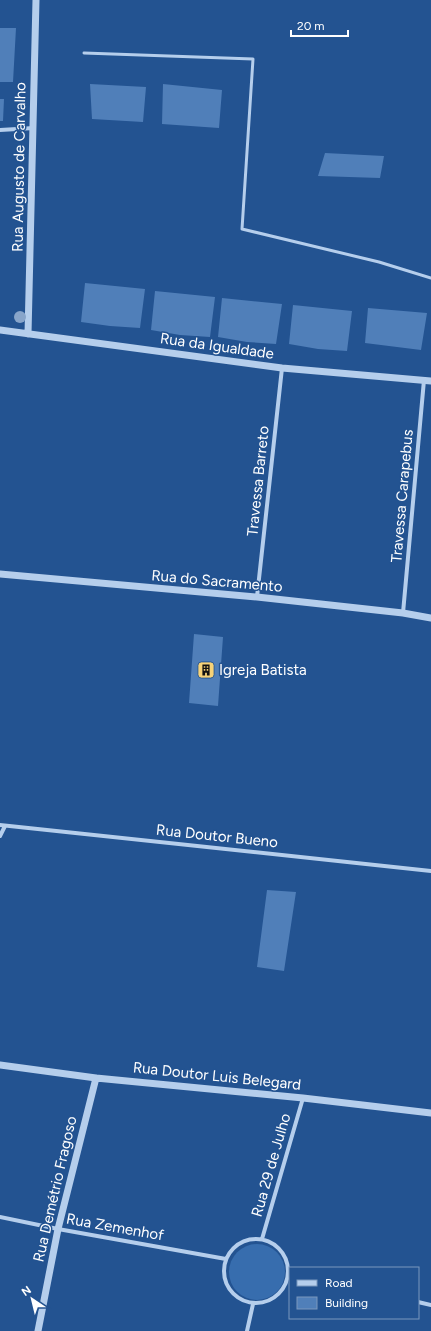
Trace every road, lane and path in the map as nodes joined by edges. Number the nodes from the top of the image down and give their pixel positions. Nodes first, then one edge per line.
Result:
1 (36, 0) edge
2 (84, 53) dead end
3 (34, 128) junction
4 (0, 130) edge
5 (431, 278) edge
6 (0, 330) edge
7 (28, 334) junction
8 (282, 368) junction
9 (427, 381) edge
10 (0, 574) edge
11 (257, 597) junction
12 (403, 613) junction
13 (431, 618) edge
14 (0, 825) edge
15 (5, 826) junction
16 (0, 836) edge
17 (431, 871) edge
18 (0, 1065) edge
19 (96, 1078) junction
20 (303, 1098) junction
21 (431, 1113) edge
22 (0, 1217) edge
23 (58, 1229) junction
24 (262, 1239) junction
25 (226, 1259) junction
26 (289, 1277) edge
27 (419, 1302) edge
28 (253, 1304) junction
29 (431, 1305) edge
30 (38, 1331) edge
31 (247, 1331) edge

1 - 3 street, Rua Augusto de Carvalho
2 - 5 lane
3 - 4 street
3 - 7 street, Rua Augusto de Carvalho
6 - 7 street, Rua da Igualdade
7 - 8 street, Rua da Igualdade
8 - 9 street, Rua da Igualdade
8 - 11 street, Travessa Barreto
9 - 12 street, Travessa Carapebus
10 - 11 street, Rua do Sacramento
11 - 12 street, Rua do Sacramento
12 - 13 street, Rua do Sacramento
14 - 15 street, Rua Doutor Bueno
15 - 16 street
15 - 17 street, Rua Doutor Bueno
18 - 19 street, Rua Doutor Luis Belegard
19 - 20 street, Rua Doutor Luis Belegard
19 - 23 street, Rua Demétrio Fragoso
20 - 21 street, Rua Doutor Luis Belegard
20 - 24 street, Rua 29 de Julho
22 - 23 street, Rua Zemenhof
23 - 25 street, Rua Zemenhof
23 - 30 street, Rua Demétrio Fragoso
24 - 25 street
24 - 26 street
25 - 28 street
26 - 28 street
27 - 29 street
28 - 31 street

